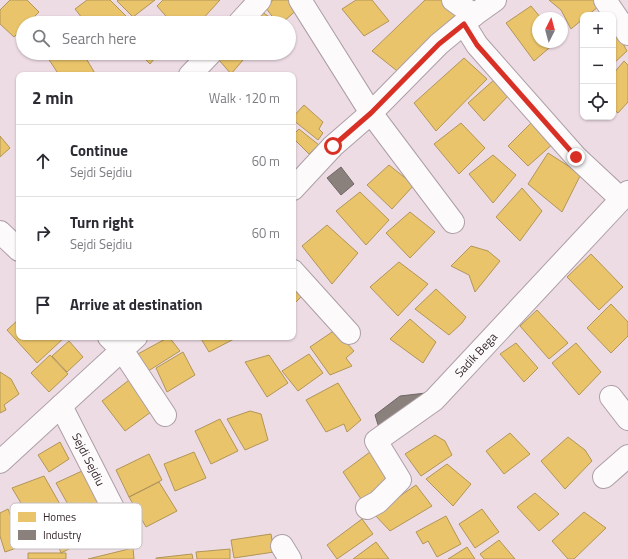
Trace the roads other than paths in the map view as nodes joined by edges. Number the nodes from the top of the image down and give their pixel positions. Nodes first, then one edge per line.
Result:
1 (260, 0) edge
2 (300, 0) edge
3 (453, 0) edge
4 (495, 0) edge
5 (605, 0) edge
6 (245, 16) edge
7 (469, 20) junction
8 (628, 34) edge
9 (204, 60) edge
10 (193, 72) edge
11 (371, 113) junction
12 (296, 186) edge
13 (625, 196) edge
14 (453, 222) dead end
15 (0, 232) edge
16 (16, 247) edge
17 (296, 274) edge
18 (349, 333) dead end
19 (122, 341) edge
20 (610, 397) dead end
21 (61, 406) junction
22 (164, 415) dead end
23 (628, 419) edge
24 (628, 456) edge
25 (0, 462) edge
26 (604, 477) dead end
27 (110, 503) edge
28 (367, 508) dead end

1 - 6 street
2 - 11 street
3 - 7 street
4 - 7 street
5 - 8 street
7 - 11 street
7 - 13 street
9 - 10 street
11 - 12 street
11 - 14 street
13 - 28 street, Sadik Bega
15 - 16 street
17 - 18 street
19 - 21 street
19 - 22 street
20 - 23 street
21 - 25 street
21 - 27 street, Sejdi Sejdiu
24 - 26 street

